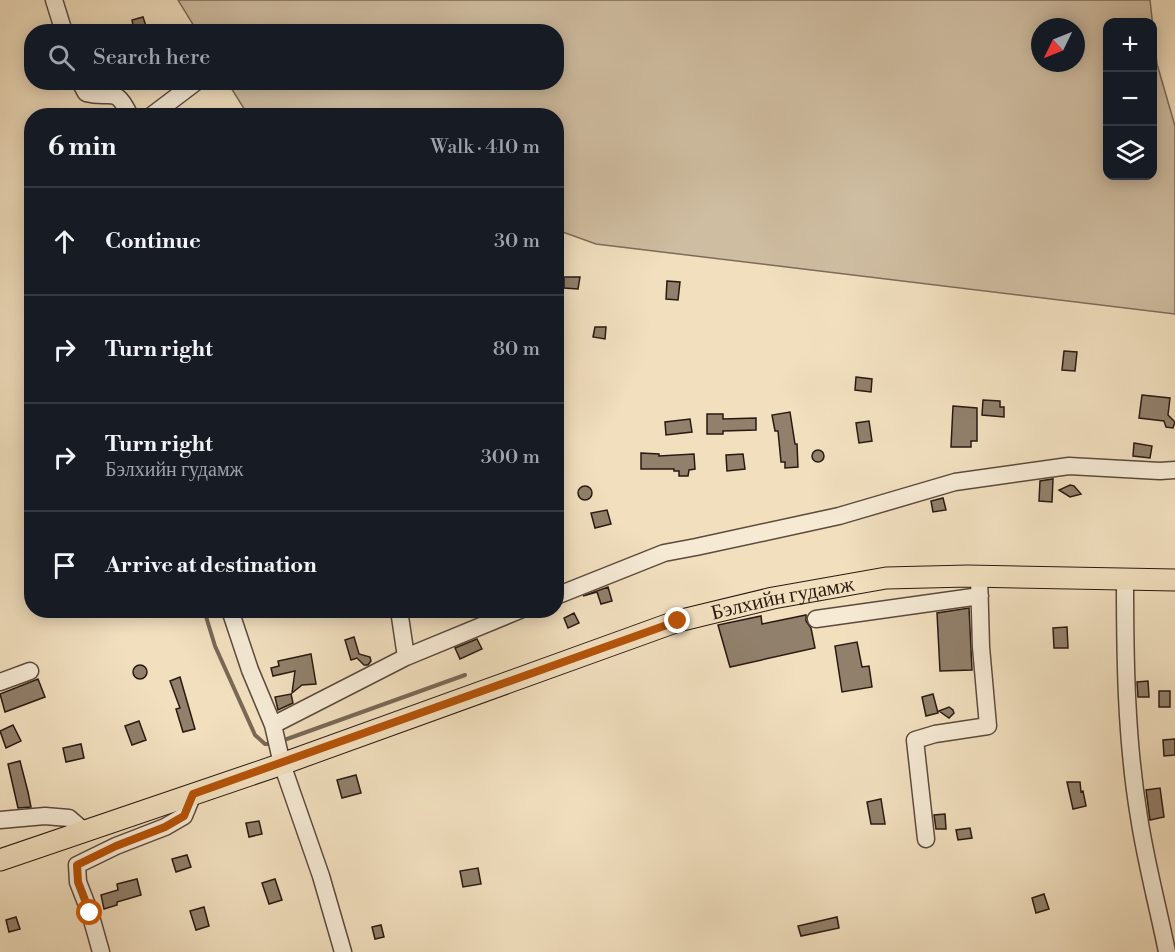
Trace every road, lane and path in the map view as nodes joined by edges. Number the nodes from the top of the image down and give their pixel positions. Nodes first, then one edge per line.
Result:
1 (54, 0) edge
2 (62, 24) edge
3 (84, 90) edge
4 (185, 90) edge
5 (126, 108) edge
6 (162, 108) edge
7 (1175, 470) edge
8 (1125, 580) junction
9 (1175, 580) edge
10 (980, 586) junction
11 (564, 593) edge
12 (233, 618) edge
13 (400, 618) edge
14 (501, 618) edge
15 (816, 619) dead end
16 (406, 657) junction
17 (30, 671) dead end
18 (0, 682) edge
19 (273, 725) junction
20 (282, 764) junction
21 (193, 794) junction
22 (0, 820) edge
23 (84, 831) junction
24 (926, 838) dead end
25 (0, 860) edge
26 (101, 952) edge
27 (343, 952) edge
28 (1167, 952) edge

1 - 2 street
3 - 5 street
4 - 6 street
7 - 11 street
8 - 9 main road, Бэлхийн гудамж
8 - 10 main road, Бэлхийн гудамж
8 - 28 street
10 - 15 street
10 - 20 main road, Бэлхийн гудамж
10 - 24 street
12 - 19 street
13 - 16 street
14 - 16 street
16 - 19 street
17 - 18 street
19 - 20 street
20 - 21 main road, Бэлхийн гудамж
20 - 27 street
21 - 23 main road, Бэлхийн гудамж
21 - 26 street
22 - 23 street
23 - 25 main road, Бэлхийн гудамж

